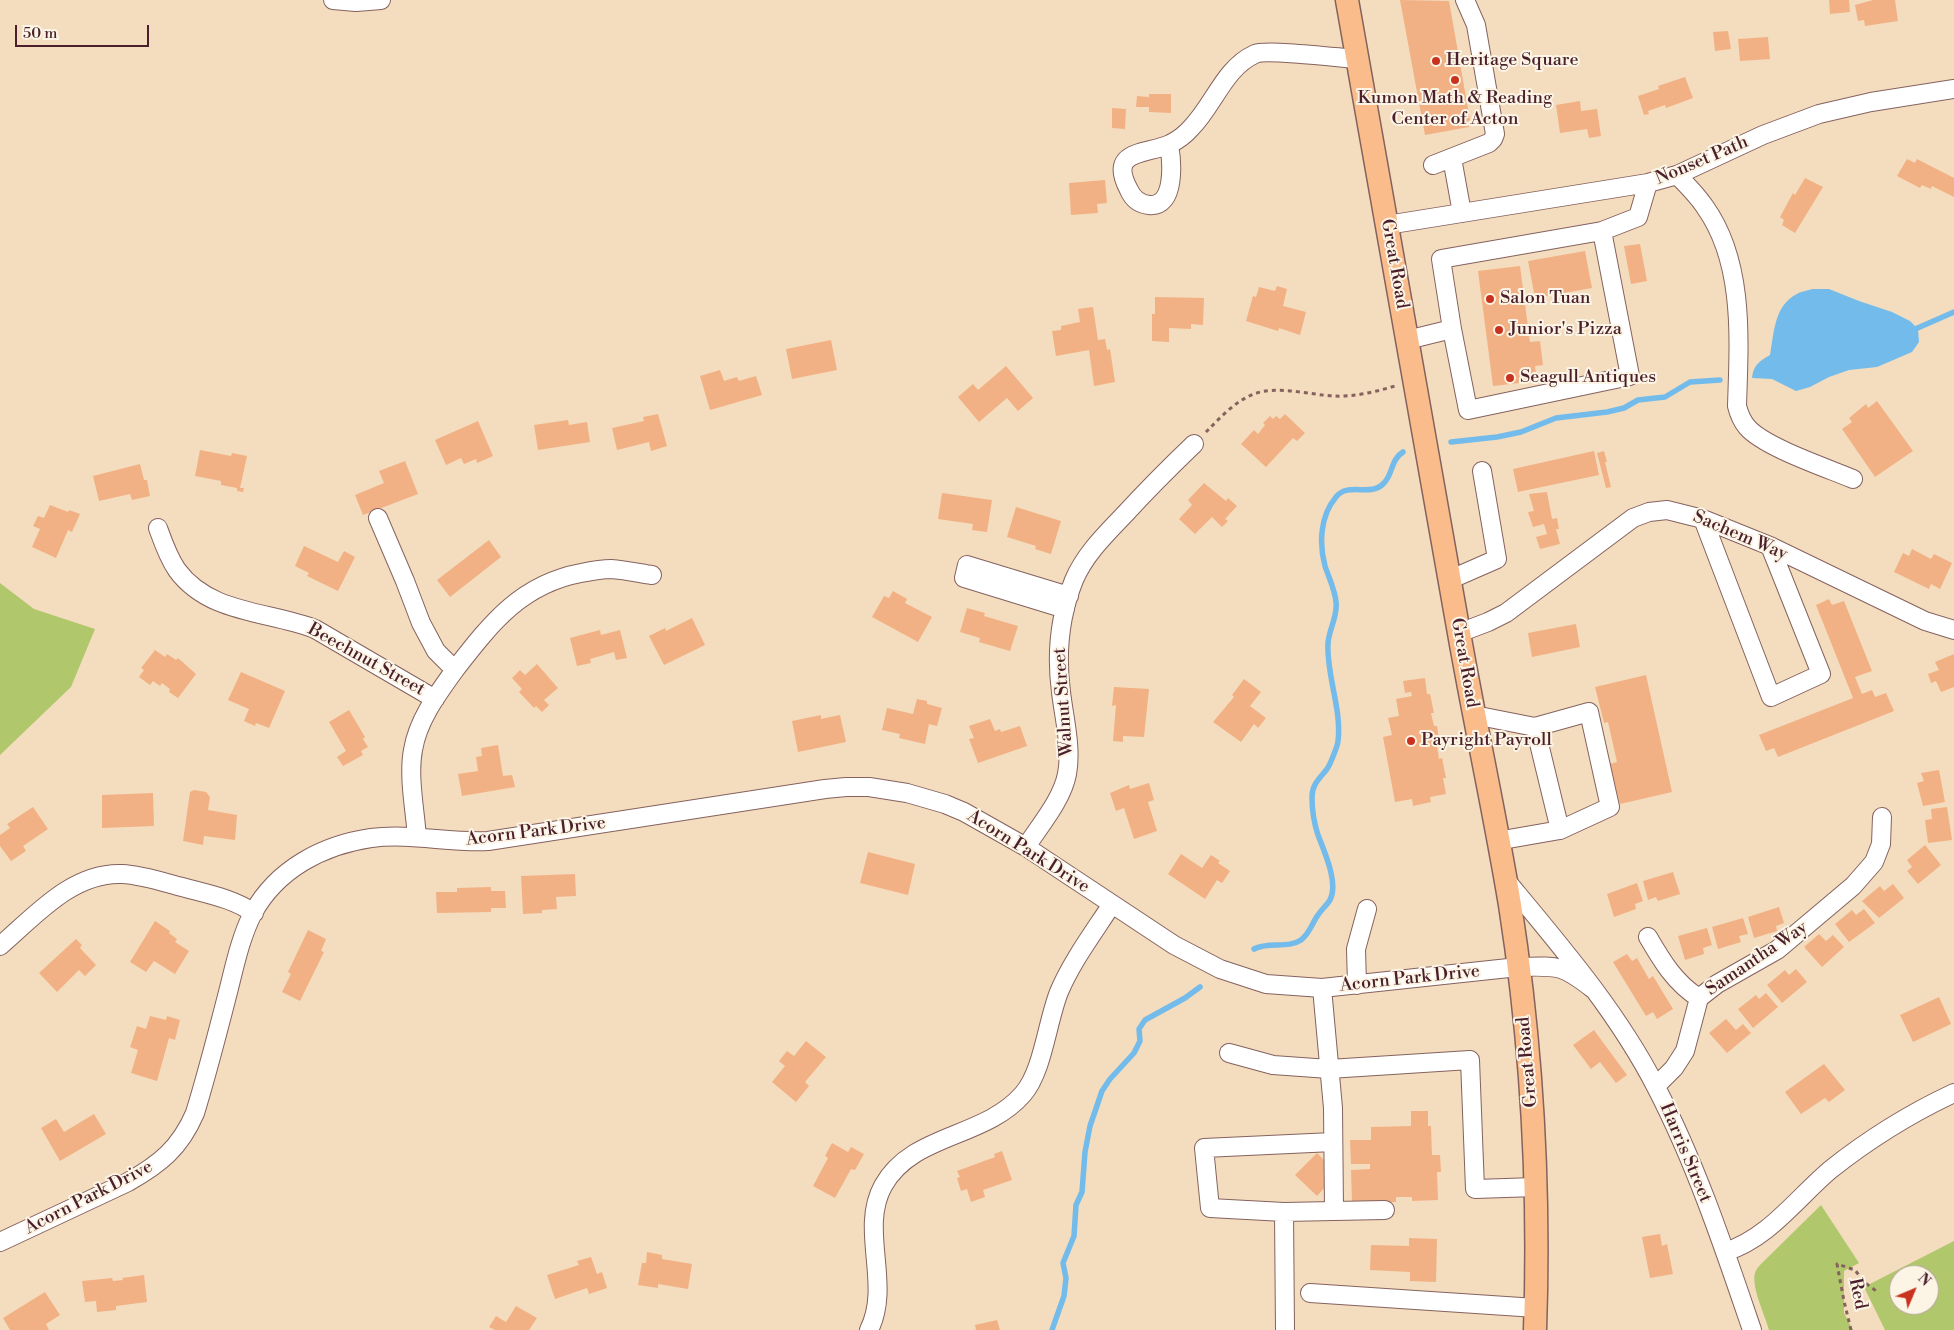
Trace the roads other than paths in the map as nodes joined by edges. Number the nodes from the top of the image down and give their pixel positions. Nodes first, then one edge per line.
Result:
1 (333, 0) edge
2 (381, 0) edge
3 (1348, 0) edge
4 (1465, 0) edge
5 (1357, 59) junction
6 (1954, 89) edge
7 (1169, 145) dead end
8 (1452, 158) junction
9 (1433, 165) dead end
10 (1677, 175) junction
11 (1648, 183) junction
12 (1462, 213) junction
13 (1387, 225) junction
14 (1602, 231) junction
15 (1452, 329) junction
16 (1407, 340) junction
17 (1194, 444) road end
18 (1482, 471) dead end
19 (1853, 479) dead end
20 (378, 518) dead end
21 (1703, 518) junction
22 (158, 528) dead end
23 (1770, 546) junction
24 (652, 575) dead end
25 (1449, 580) junction
26 (1067, 602) junction
27 (1954, 630) edge
28 (1459, 633) junction
29 (455, 670) junction
30 (435, 699) junction
31 (1474, 715) junction
32 (1535, 727) junction
33 (1882, 817) dead end
34 (1560, 830) junction
35 (417, 837) junction
36 (1497, 841) junction
37 (1026, 847) junction
38 (1504, 879) junction
39 (1112, 904) junction
40 (1367, 909) dead end
41 (254, 913) junction
42 (1648, 937) dead end
43 (0, 946) edge
44 (1518, 968) junction
45 (1357, 985) junction
46 (1322, 988) junction
47 (1593, 989) junction
48 (1699, 998) junction
49 (1229, 1054) dead end
50 (1329, 1068) junction
51 (1656, 1086) junction
52 (1954, 1093) edge
53 (1333, 1142) junction
54 (1536, 1186) junction
55 (1334, 1210) junction
56 (1385, 1210) dead end
57 (1284, 1212) junction
58 (0, 1242) edge
59 (1725, 1252) junction
60 (1310, 1293) dead end
61 (1536, 1308) junction
62 (869, 1330) edge
63 (1285, 1330) edge
64 (1535, 1330) edge
65 (1752, 1330) edge

1 - 2 street
3 - 5 main road, Great Road
4 - 8 street
5 - 7 street
5 - 13 main road, Great Road
6 - 10 street, Nonset Path
8 - 9 street
8 - 12 street
10 - 11 street, Nonset Path
10 - 19 street
11 - 12 street, Nonset Path
11 - 14 street
12 - 13 street, Nonset Path
13 - 16 main road, Great Road
14 - 15 street
14 - 15 street
15 - 16 street
16 - 25 main road, Great Road
17 - 26 street, Walnut Street
18 - 25 street
20 - 29 street
21 - 23 street, Sachem Way
21 - 23 street
21 - 28 street, Sachem Way
22 - 30 street, Beechnut Street
23 - 27 street, Sachem Way
24 - 29 street
25 - 28 main road, Great Road
26 - 26 street
26 - 37 street, Walnut Street
28 - 31 main road, Great Road
29 - 30 street
30 - 35 street
31 - 32 street
31 - 36 main road, Great Road
32 - 34 street
32 - 34 street
33 - 48 street, Samantha Way
34 - 36 street
35 - 37 street, Acorn Park Drive
35 - 41 street, Acorn Park Drive
36 - 38 main road, Great Road
37 - 39 street, Acorn Park Drive
38 - 44 main road, Great Road
38 - 47 street, Harris Street
39 - 46 street, Acorn Park Drive
39 - 62 street
40 - 45 street
41 - 43 street
41 - 58 street, Acorn Park Drive
42 - 48 street
44 - 45 street, Acorn Park Drive
44 - 47 street, Harris Street
44 - 54 main road, Great Road
45 - 46 street, Acorn Park Drive
46 - 50 street
47 - 51 street, Harris Street
48 - 51 street, Samantha Way
49 - 50 street
50 - 53 street
50 - 54 street
51 - 59 street, Harris Street
52 - 59 street
53 - 55 street
53 - 57 street
54 - 61 main road, Great Road
55 - 56 street
55 - 57 street
57 - 63 street
59 - 65 street, Harris Street
60 - 61 street
61 - 64 main road, Great Road

